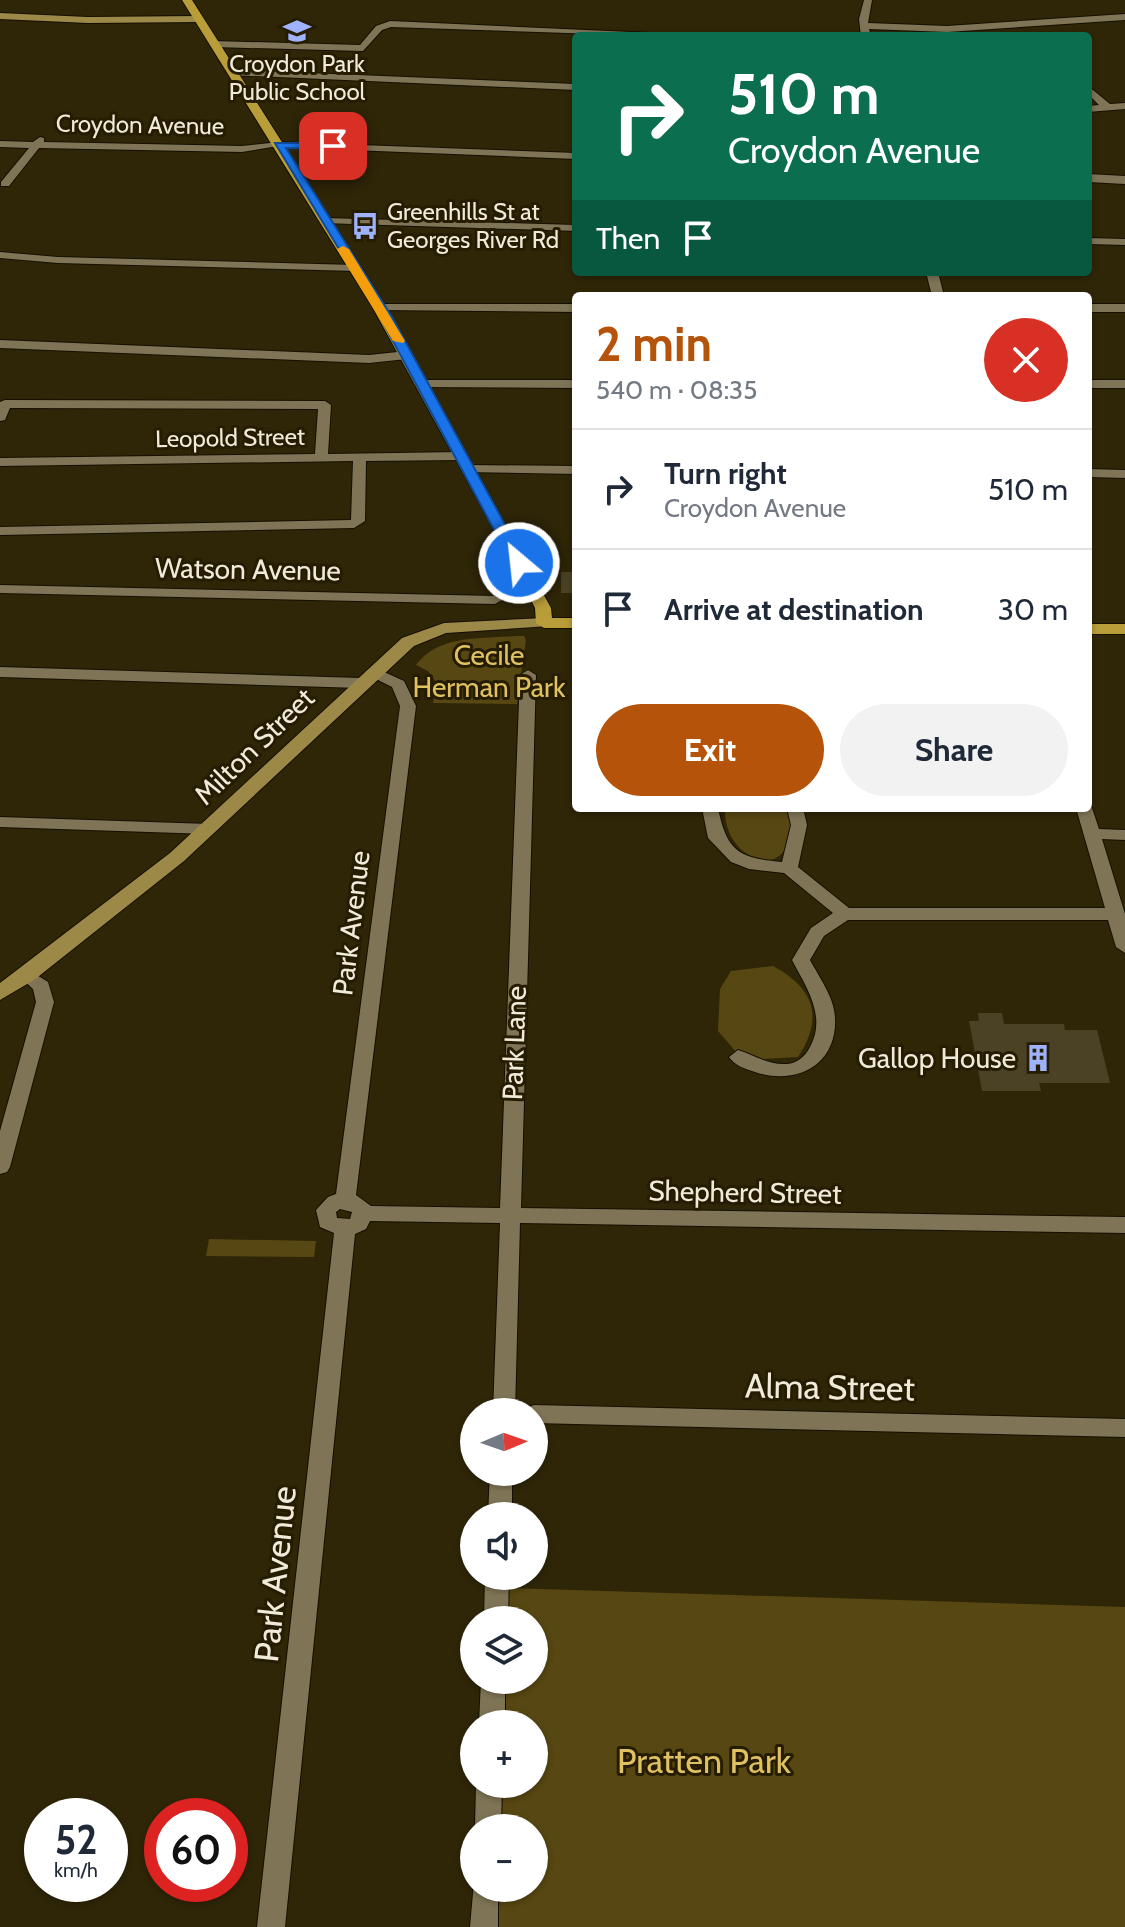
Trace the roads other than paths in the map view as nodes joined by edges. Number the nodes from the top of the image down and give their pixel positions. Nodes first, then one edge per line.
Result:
1 (187, 0) edge
2 (868, 0) edge
3 (0, 16) edge
4 (1125, 17) edge
5 (199, 19) junction
6 (864, 31) edge
7 (572, 32) edge
8 (214, 44) junction
9 (285, 45) junction
10 (233, 73) junction
11 (306, 75) junction
12 (572, 87) edge
13 (1092, 93) edge
14 (1125, 106) edge
15 (1107, 107) junction
16 (1092, 109) edge
17 (0, 142) edge
18 (39, 143) junction
19 (279, 145) junction
20 (572, 156) edge
21 (1092, 178) edge
22 (1125, 180) edge
23 (5, 184) dead end
24 (326, 221) junction
25 (572, 228) edge
26 (1092, 241) edge
27 (1125, 242) edge
28 (0, 255) edge
29 (355, 268) junction
30 (380, 308) junction
31 (572, 308) edge
32 (1092, 308) edge
33 (1125, 308) edge
34 (0, 344) edge
35 (407, 355) junction
36 (422, 384) junction
37 (572, 384) edge
38 (1092, 384) edge
39 (1125, 384) edge
40 (0, 417) edge
41 (360, 457) junction
42 (321, 458) junction
43 (0, 462) edge
44 (465, 462) junction
45 (572, 470) edge
46 (1092, 473) edge
47 (1125, 474) edge
48 (0, 531) edge
49 (0, 589) edge
50 (495, 600) dead end
51 (544, 623) junction
52 (572, 623) edge
53 (1092, 629) edge
54 (1125, 629) edge
55 (0, 672) edge
56 (528, 675) dead end
57 (366, 677) junction
58 (711, 812) edge
59 (796, 812) edge
60 (1085, 812) edge
61 (0, 822) edge
62 (209, 829) junction
63 (1092, 834) junction
64 (1125, 835) edge
65 (789, 868) junction
66 (845, 914) junction
67 (1116, 914) junction
68 (1125, 947) edge
69 (27, 975) junction
70 (0, 993) edge
71 (738, 1057) dead end
72 (0, 1167) edge
73 (345, 1200) junction
74 (364, 1213) junction
75 (508, 1217) junction
76 (1125, 1225) edge
77 (345, 1229) junction
78 (504, 1398) edge
79 (548, 1414) edge
80 (1125, 1428) edge
81 (485, 1902) edge
82 (271, 1927) edge
83 (484, 1927) edge

1 - 5 main road
2 - 6 street
3 - 5 main road
4 - 6 street
5 - 8 main road
7 - 9 street
8 - 9 street
8 - 10 main road
9 - 11 street
10 - 11 street
10 - 19 main road
11 - 12 street
13 - 15 street
14 - 15 street
15 - 16 street
17 - 18 street, Croydon Avenue
18 - 19 street, Croydon Avenue
18 - 23 street
19 - 20 street, Croydon Avenue
19 - 24 main road
21 - 22 street
24 - 25 street
24 - 29 main road
26 - 27 street
28 - 29 street
29 - 30 main road
30 - 31 street
30 - 35 main road
32 - 33 street
34 - 35 street
35 - 36 main road
36 - 37 street
36 - 44 main road
38 - 39 street
40 - 42 street
41 - 42 street, Leopold Street
41 - 44 street, Leopold Street
41 - 48 street
42 - 43 street, Leopold Street
44 - 45 street, Leopold Street
44 - 51 main road
46 - 47 street
49 - 50 street, Watson Avenue
51 - 52 main road, Milton Street
51 - 57 main road, Milton Street
53 - 54 main road
55 - 57 street
56 - 75 street, Park Lane
57 - 62 main road, Milton Street
57 - 73 street, Park Avenue
58 - 65 street
59 - 65 street
60 - 63 street
61 - 62 street
62 - 69 main road, Milton Street
63 - 64 street
63 - 67 street
65 - 66 street
66 - 67 street
66 - 71 street
67 - 68 street
69 - 70 main road, Milton Street
69 - 72 street
73 - 74 street
73 - 77 street
74 - 75 street, Shepherd Street
74 - 77 street
75 - 76 street, Shepherd Street
75 - 78 street, Park Lane
77 - 82 street, Park Avenue
79 - 80 street, Alma Street
81 - 83 street

